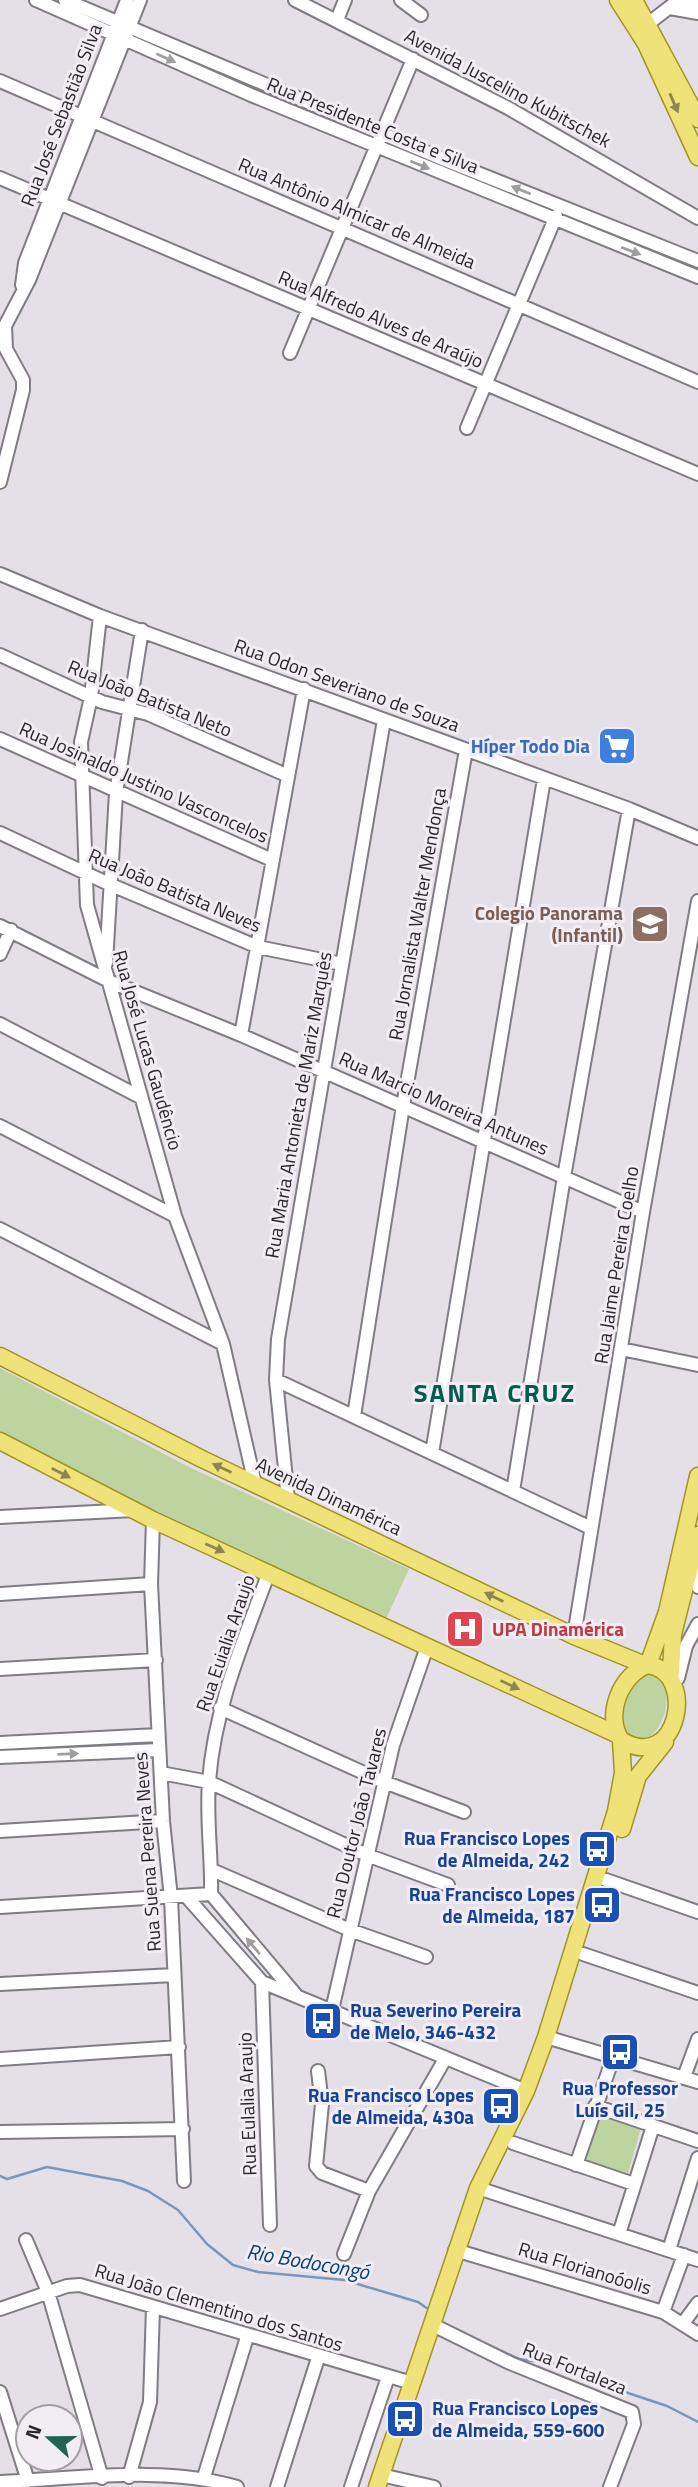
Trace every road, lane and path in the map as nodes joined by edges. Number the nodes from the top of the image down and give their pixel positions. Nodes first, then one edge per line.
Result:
1 (36, 0) edge
2 (65, 0) edge
3 (127, 0) edge
4 (140, 0) edge
5 (295, 0) edge
6 (345, 0) edge
7 (401, 0) edge
8 (618, 0) edge
9 (634, 0) edge
10 (676, 3) edge
11 (698, 4) edge
12 (698, 13) edge
13 (421, 15) dead end
14 (337, 20) junction
15 (649, 23) junction
16 (121, 31) junction
17 (413, 59) junction
18 (0, 81) edge
19 (86, 118) junction
20 (698, 119) edge
21 (382, 134) junction
22 (377, 148) junction
23 (698, 157) edge
24 (0, 178) edge
25 (54, 200) junction
26 (561, 206) junction
27 (698, 218) edge
28 (554, 221) junction
29 (343, 229) junction
30 (698, 261) edge
31 (698, 277) edge
32 (520, 303) junction
33 (309, 310) junction
34 (4, 318) edge
35 (2, 340) edge
36 (290, 353) dead end
37 (698, 382) edge
38 (486, 385) junction
39 (467, 428) dead end
40 (698, 474) edge
41 (0, 482) edge
42 (0, 574) edge
43 (100, 616) junction
44 (142, 630) junction
45 (0, 655) edge
46 (304, 689) junction
47 (91, 697) junction
48 (130, 710) junction
49 (384, 720) junction
50 (0, 739) edge
51 (466, 750) junction
52 (286, 775) junction
53 (84, 778) junction
54 (544, 779) junction
55 (116, 793) junction
56 (629, 809) junction
57 (682, 830) junction
58 (698, 830) edge
59 (0, 833) edge
60 (698, 838) edge
61 (272, 860) junction
62 (83, 872) junction
63 (110, 884) junction
64 (698, 901) edge
65 (5, 928) edge
66 (258, 947) junction
67 (0, 954) edge
68 (342, 964) junction
69 (105, 965) junction
70 (111, 982) junction
71 (0, 1024) edge
72 (241, 1035) junction
73 (323, 1071) junction
74 (140, 1097) junction
75 (403, 1106) junction
76 (0, 1126) edge
77 (483, 1142) junction
78 (564, 1177) junction
79 (643, 1212) junction
80 (176, 1216) junction
81 (0, 1228) edge
82 (223, 1344) junction
83 (621, 1349) junction
84 (0, 1356) edge
85 (698, 1364) edge
86 (276, 1380) junction
87 (354, 1416) junction
88 (0, 1441) edge
89 (432, 1453) junction
90 (698, 1476) edge
91 (255, 1484) junction
92 (513, 1492) junction
93 (288, 1499) junction
94 (134, 1510) junction
95 (0, 1517) edge
96 (153, 1520) junction
97 (591, 1528) junction
98 (698, 1535) edge
99 (693, 1559) junction
100 (269, 1572) junction
101 (151, 1584) junction
102 (698, 1587) edge
103 (0, 1594) edge
104 (698, 1624) edge
105 (574, 1636) junction
106 (427, 1647) junction
107 (156, 1660) junction
108 (647, 1665) junction
109 (0, 1669) edge
110 (674, 1675) junction
111 (220, 1708) junction
112 (158, 1735) junction
113 (620, 1737) junction
114 (665, 1742) junction
115 (0, 1743) edge
116 (159, 1750) junction
117 (0, 1757) edge
118 (161, 1773) junction
119 (209, 1782) junction
120 (384, 1782) junction
121 (464, 1812) dead end
122 (163, 1821) junction
123 (0, 1831) edge
124 (367, 1855) junction
125 (212, 1870) junction
126 (606, 1880) junction
127 (448, 1885) dead end
128 (211, 1894) junction
129 (186, 1896) junction
130 (171, 1898) junction
131 (0, 1908) edge
132 (698, 1912) edge
133 (350, 1930) junction
134 (583, 1954) junction
135 (426, 1957) dead end
136 (174, 1975) junction
137 (262, 1982) junction
138 (0, 1984) edge
139 (698, 1993) edge
140 (298, 1997) junction
141 (332, 2010) junction
142 (551, 2038) junction
143 (698, 2039) edge
144 (178, 2047) junction
145 (614, 2055) junction
146 (0, 2059) edge
147 (445, 2059) junction
148 (318, 2071) dead end
149 (684, 2077) junction
150 (698, 2081) edge
151 (526, 2091) junction
152 (595, 2106) junction
153 (653, 2126) junction
154 (183, 2129) junction
155 (0, 2132) edge
156 (698, 2141) edge
157 (513, 2143) junction
158 (698, 2158) edge
159 (576, 2165) junction
160 (184, 2181) dead end
161 (634, 2184) junction
162 (369, 2191) junction
163 (480, 2194) junction
164 (270, 2225) dead end
165 (619, 2234) junction
166 (26, 2240) dead end
167 (455, 2250) junction
168 (669, 2250) junction
169 (344, 2254) dead end
170 (684, 2255) junction
171 (698, 2260) edge
172 (48, 2292) junction
173 (698, 2303) edge
174 (153, 2308) junction
175 (0, 2309) edge
176 (663, 2312) junction
177 (434, 2313) junction
178 (684, 2322) junction
179 (698, 2334) edge
180 (247, 2337) junction
181 (318, 2358) junction
182 (388, 2377) junction
183 (412, 2383) junction
184 (0, 2392) edge
185 (129, 2477) junction
186 (204, 2477) junction
187 (102, 2478) junction
188 (28, 2481) junction
189 (379, 2481) edge
190 (0, 2482) edge
191 (237, 2487) edge
192 (277, 2487) edge
193 (351, 2487) edge
194 (433, 2487) edge
195 (610, 2487) edge

1 - 16 street, Rua Presidente Costa e Silva
2 - 16 street, Rua Presidente Costa e Silva
3 - 16 street, Rua José Sebastião Silva
4 - 16 street, Rua José Sebastião Silva
5 - 14 street, Avenida Juscelino Kubitschek
6 - 14 street
7 - 13 street
8 -> 23 main road
9 - 15 main road
10 - 11 street
10 - 12 street
10 - 15 street
14 - 17 street, Avenida Juscelino Kubitschek
15 - 20 main road
16 - 19 street, Rua José Sebastião Silva
16 - 21 street, Rua Presidente Costa e Silva
16 -> 22 street, Rua Presidente Costa e Silva
17 - 21 street
17 - 27 street, Avenida Juscelino Kubitschek
18 - 19 street, Rua Antônio Almicar de Almeida
19 - 25 street, Rua José Sebastião Silva
19 - 29 street, Rua Antônio Almicar de Almeida
21 - 22 street
26 -> 21 street, Rua Presidente Costa e Silva
22 -> 28 street, Rua Presidente Costa e Silva
22 - 29 street
24 - 25 street, Rua Alfredo Alves de Araújo
25 - 33 street, Rua Alfredo Alves de Araújo
25 - 34 street, Rua José Sebastião Silva
26 - 28 street
26 - 30 street, Rua Presidente Costa e Silva
28 -> 31 street, Rua Presidente Costa e Silva
28 - 32 street
29 - 32 street, Rua Antônio Almicar de Almeida
29 - 33 street
32 - 37 street, Rua Antônio Almicar de Almeida
32 - 38 street
33 - 36 street
33 - 38 street, Rua Alfredo Alves de Araújo
34 - 35 street
35 - 41 street
38 - 39 street
38 - 40 street, Rua Alfredo Alves de Araújo
42 - 43 street, Rua Odon Severiano de Souza
43 - 44 street, Rua Odon Severiano de Souza
43 - 47 street, Rua José Lucas Gaudêncio
44 - 46 street, Rua Odon Severiano de Souza
44 - 48 street
45 - 47 street, Rua João Batista Neto
46 - 49 street, Rua Odon Severiano de Souza
46 - 52 street
47 - 48 street, Rua João Batista Neto
47 - 53 street, Rua José Lucas Gaudêncio
48 - 52 street, Rua João Batista Neto
48 - 55 street
49 - 51 street, Rua Odon Severiano de Souza
49 - 68 street, Rua Maria Antonieta de Mariz Marquês
50 - 53 street, Rua Josinaldo Justino Vasconcelos
51 - 54 street, Rua Odon Severiano de Souza
51 - 75 street, Rua Jornalista Walter Mendonça
52 - 61 street
53 - 55 street, Rua Josinaldo Justino Vasconcelos
53 - 62 street, Rua José Lucas Gaudêncio
54 - 56 street, Rua Odon Severiano de Souza
54 - 77 street
55 - 61 street, Rua Josinaldo Justino Vasconcelos
55 - 63 street
56 - 57 street, Rua Odon Severiano de Souza
56 - 78 street
57 - 58 street, Rua Odon Severiano de Souza
57 - 60 street, Rua Odon Severiano de Souza
59 - 62 street, Rua João Batista Neves
61 - 66 street
62 - 63 street, Rua João Batista Neves
62 - 69 street, Rua José Lucas Gaudêncio
63 - 66 street, Rua João Batista Neves
63 - 69 street
64 - 79 street, Rua Jaime Pereira Coelho
65 - 67 street
65 - 70 street, Rua Marcio Moreira Antunes
66 - 68 street, Rua João Batista Neves
66 - 72 street
68 - 73 street, Rua Maria Antonieta de Mariz Marquês
69 - 70 street, Rua José Lucas Gaudêncio
70 - 72 street, Rua Marcio Moreira Antunes
70 - 74 street, Rua José Lucas Gaudêncio
71 - 74 street
72 - 73 street, Rua Marcio Moreira Antunes
73 - 75 street, Rua Marcio Moreira Antunes
73 - 86 street, Rua Maria Antonieta de Mariz Marquês
74 - 80 street, Rua José Lucas Gaudêncio
75 - 77 street, Rua Marcio Moreira Antunes
75 - 87 street, Rua Jornalista Walter Mendonça
76 - 80 street
77 - 78 street, Rua Marcio Moreira Antunes
77 - 89 street
78 - 79 street, Rua Marcio Moreira Antunes
78 - 92 street
79 - 83 street, Rua Jaime Pereira Coelho
80 - 82 street, Rua José Lucas Gaudêncio
81 - 82 street
82 - 91 street, Rua José Lucas Gaudêncio
83 - 85 street
83 - 97 street, Rua Jaime Pereira Coelho
91 -> 84 main road, Avenida Dinamérica
86 - 87 street
86 - 93 street, Rua Maria Antonieta de Mariz Marquês
87 - 89 street
88 -> 94 main road
89 - 92 street
90 - 108 main road
91 - 93 main road, Avenida Dinamérica
92 - 97 street
105 -> 93 main road, Avenida Dinamérica
94 - 95 street
94 - 96 main road
96 -> 100 main road
96 - 101 street, Rua Suena Pereira Neves
97 - 105 street, Rua Jaime Pereira Coelho
98 - 99 main road
99 - 102 street
99 - 110 main road
100 - 106 main road
100 - 111 street, Rua Euialia Araujo
101 - 103 street
101 - 107 street, Rua Suena Pereira Neves
104 - 110 street
105 - 108 main road, Avenida Dinamérica
106 -> 113 main road
106 - 120 street, Rua Doutor João Tavares
107 - 109 street
107 - 112 street, Rua Suena Pereira Neves
108 - 110 main road
108 - 113 main road
110 - 114 main road
111 - 119 street, Rua Euialia Araujo
111 - 120 street
112 - 115 street
112 - 116 street, Rua Suena Pereira Neves
113 - 114 main road
113 - 142 main road
114 - 126 main road
117 -> 116 street
116 - 118 street, Rua Suena Pereira Neves
118 - 119 street
118 - 122 street, Rua Suena Pereira Neves
119 - 124 street
119 - 125 street, Rua Euialia Araujo
120 - 121 street
120 - 124 street, Rua Doutor João Tavares
122 - 123 street
122 - 130 street, Rua Suena Pereira Neves
124 - 127 street
124 - 133 street, Rua Doutor João Tavares
125 - 128 street, Rua Euialia Araujo
125 - 133 street
126 - 132 street
126 - 134 main road
128 - 129 street
140 -> 128 street
129 - 130 street
129 - 137 street
130 - 131 street
130 - 136 street, Rua Suena Pereira Neves
133 - 135 street
133 - 141 street, Rua Doutor João Tavares
134 - 139 street
134 - 142 main road
136 - 138 street
136 - 144 street, Rua Suena Pereira Neves
137 - 140 street
137 - 164 street, Rua Eulalia Araujo
140 - 141 street
141 - 147 street
142 - 145 street
142 - 151 main road
142 - 157 main road
143 - 149 street
144 - 146 street
144 - 154 street, Rua Suena Pereira Neves
145 - 149 street
145 - 152 street
147 - 151 street
147 - 162 street
148 - 162 street
149 - 150 street
151 - 163 main road
152 - 153 street
152 - 159 street
153 - 156 street
153 - 161 street
154 - 155 street
154 - 160 street, Rua Suena Pereira Neves
157 - 159 street
157 - 163 main road
158 - 168 street
159 - 161 street
161 - 165 street
162 - 169 street
163 - 165 street
163 - 167 main road
165 - 168 street
166 - 172 street
167 - 176 street, Rua Florianoóolis
167 - 177 main road
168 - 170 street
170 - 171 street
170 - 176 street
172 - 174 street, Rua João Clementino dos Santos
172 - 175 street, Rua João Clementino dos Santos
172 - 187 street
173 - 178 street
174 - 180 street, Rua João Clementino dos Santos
174 - 185 street
176 - 178 street, Rua Florianoóolis
177 - 183 main road
177 - 195 street, Rua Fortaleza
178 - 179 street, Rua Florianoóolis
180 - 181 street, Rua João Clementino dos Santos
180 - 186 street
181 - 182 street, Rua João Clementino dos Santos
181 - 192 street
182 - 183 street, Rua João Clementino dos Santos
182 - 193 street
183 - 189 main road
184 - 188 street
185 - 186 street
185 - 187 street
186 - 191 street
187 - 188 street
188 - 190 street
189 - 194 street

